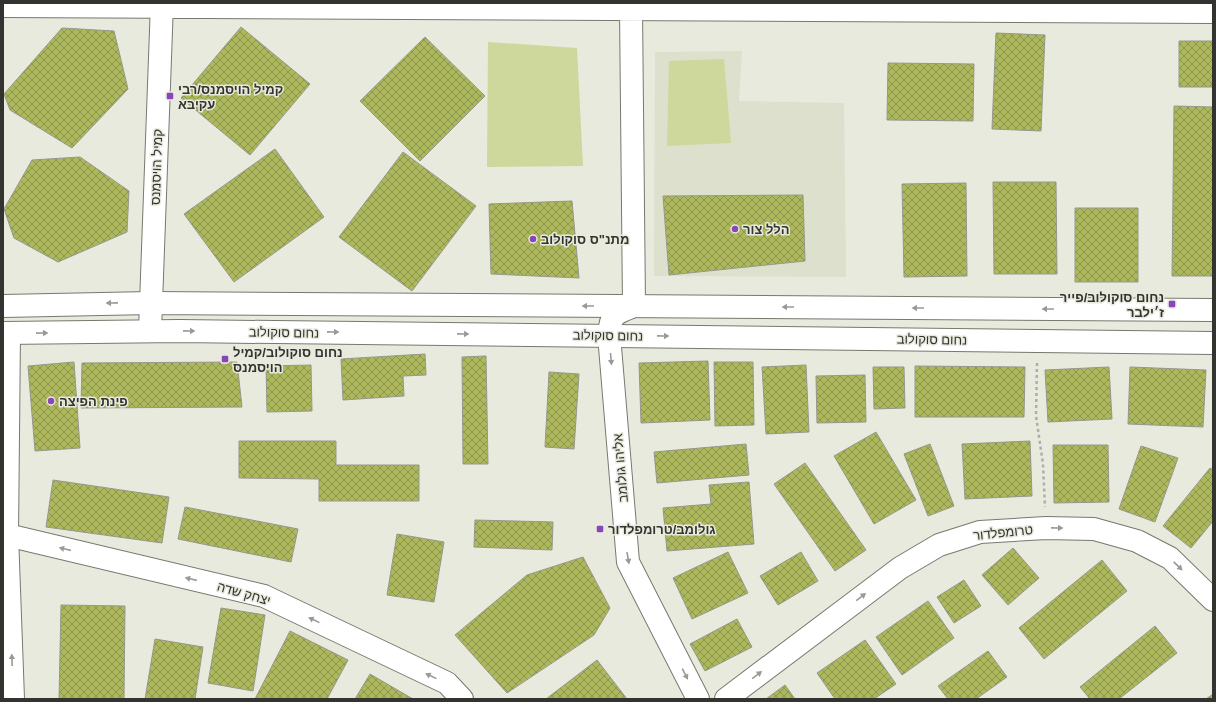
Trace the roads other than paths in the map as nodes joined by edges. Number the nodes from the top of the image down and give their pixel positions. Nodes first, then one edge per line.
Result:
1 (162, 5) edge
2 (3, 6) edge
3 (575, 6) edge
4 (947, 7) edge
5 (1173, 7) edge
6 (631, 9) junction
7 (1213, 12) edge
8 (151, 302) junction
9 (3, 306) edge
10 (634, 306) junction
11 (1213, 310) edge
12 (150, 331) junction
13 (6, 333) edge
14 (609, 335) junction
15 (1213, 343) edge
16 (7, 535) junction
17 (1213, 600) edge
18 (13, 699) edge
19 (462, 699) edge
20 (698, 699) edge
21 (726, 699) edge

1 - 2 street
1 - 3 street
1 - 8 street, קמיל הויסמנס
3 - 6 street
4 - 5 street
4 - 6 street
5 - 7 street
6 - 10 street
8 -> 9 street
10 -> 8 street
8 - 12 street, קמיל הויסמנס
11 -> 10 street
10 - 14 street, אליהו גולומב
13 -> 12 street, נחום סוקולוב
12 -> 14 street, נחום סוקולוב
13 - 16 street
14 -> 15 street, נחום סוקולוב
14 -> 20 street, אליהו גולומב
18 -> 16 street
19 -> 16 street, יצחק שדה
21 -> 17 street, טרומפלדור

